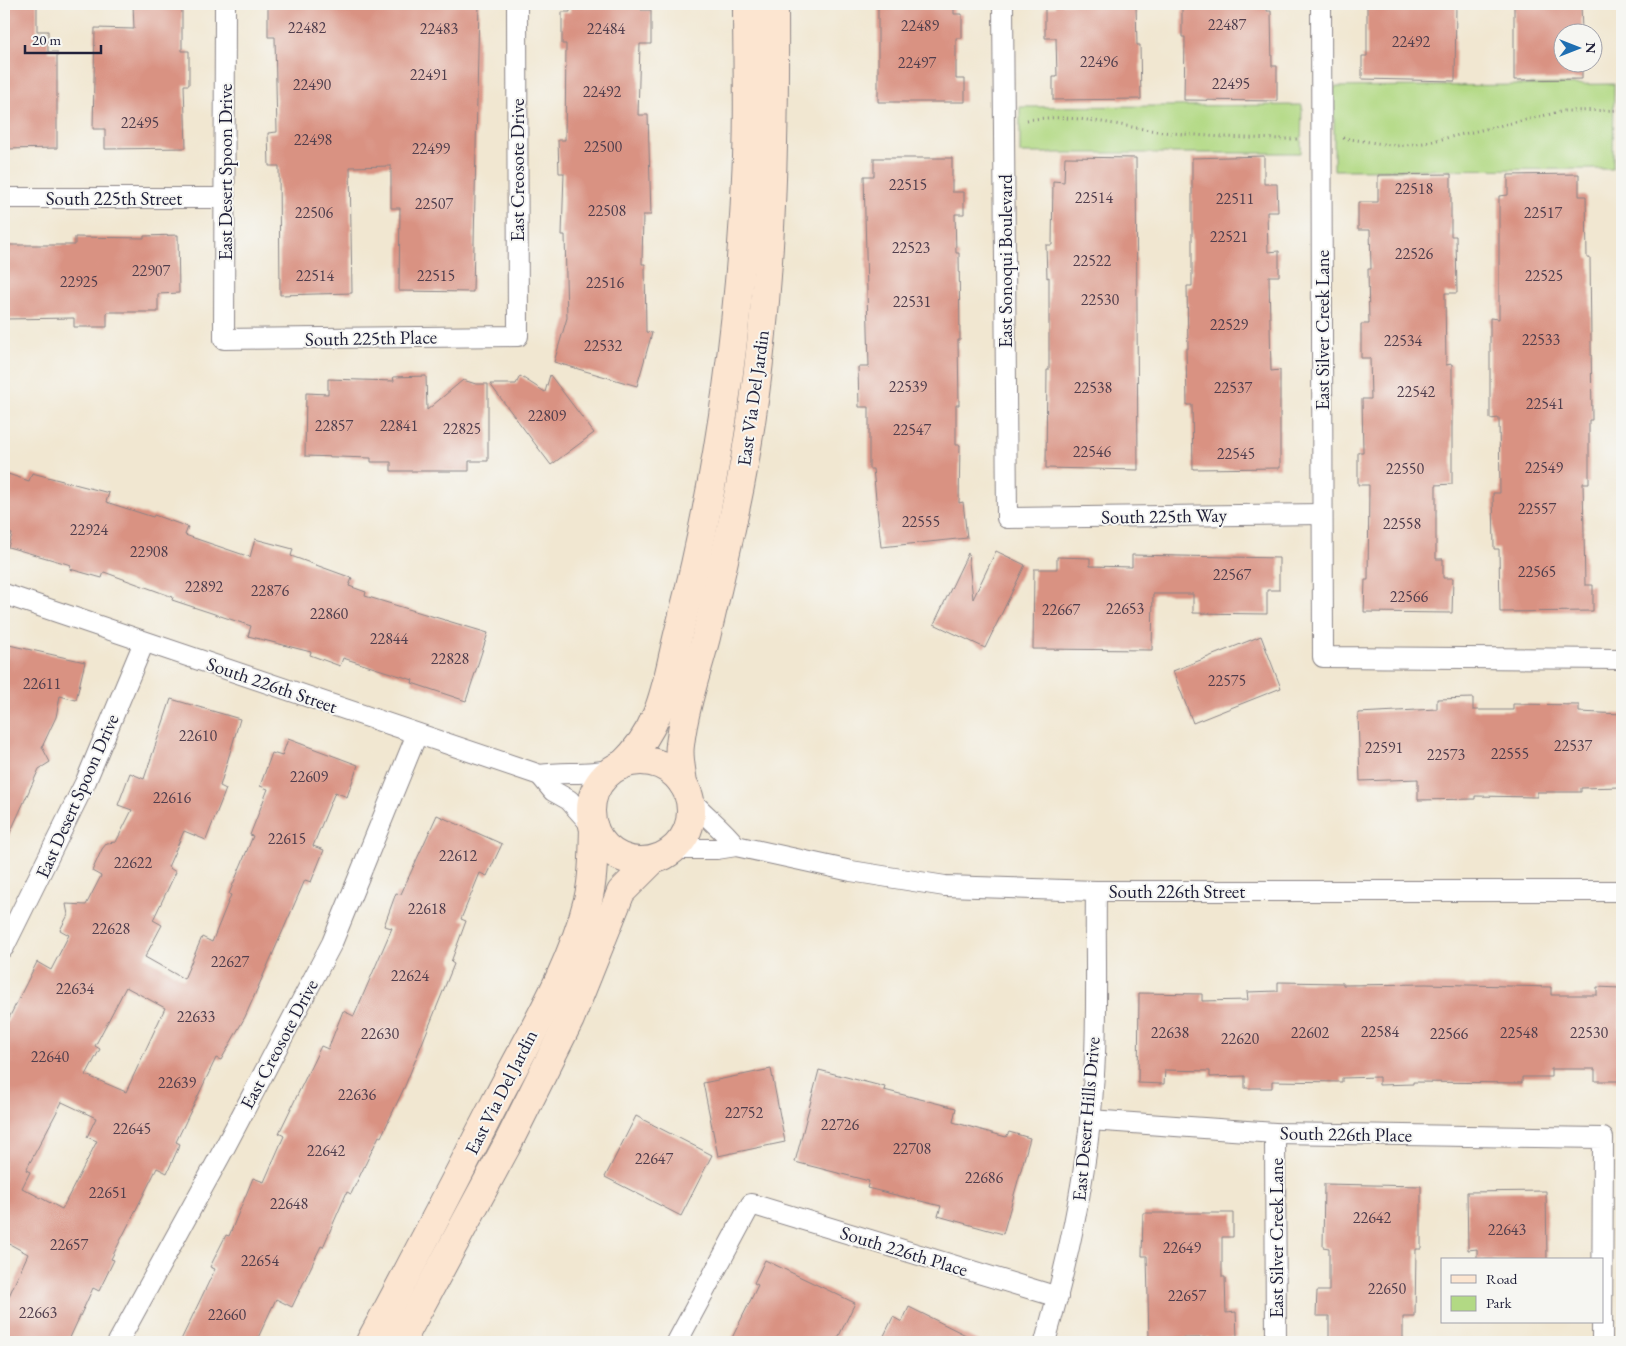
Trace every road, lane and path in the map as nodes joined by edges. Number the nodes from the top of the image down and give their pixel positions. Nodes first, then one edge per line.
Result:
1 (226, 4) edge
2 (517, 4) edge
3 (747, 4) edge
4 (774, 4) edge
5 (1004, 4) edge
6 (1321, 4) edge
7 (4, 198) edge
8 (224, 198) junction
9 (518, 336) joint
10 (224, 339) joint
11 (1322, 514) junction
12 (1007, 518) joint
13 (4, 594) edge
14 (144, 642) junction
15 (1622, 659) edge
16 (417, 734) junction
17 (619, 766) junction
18 (540, 775) junction
19 (686, 791) junction
20 (594, 828) junction
21 (736, 846) junction
22 (663, 854) junction
23 (1096, 891) junction
24 (1622, 891) edge
25 (4, 948) edge
26 (1090, 1120) junction
27 (1275, 1134) junction
28 (1602, 1258) edge
29 (1058, 1297) junction
30 (1602, 1324) edge
31 (118, 1342) edge
32 (370, 1342) edge
33 (401, 1342) edge
34 (677, 1342) edge
35 (1045, 1342) edge
36 (1276, 1342) edge
37 (1602, 1342) edge

1 - 8 street, East Desert Spoon Drive
2 - 9 street, East Creosote Drive
3 - 17 street, East Via Del Jardin
4 - 19 street, East Via Del Jardin
5 - 12 street, East Sonoqui Boulevard
6 - 11 street, East Silver Creek Lane
7 - 8 street, South 225th Street
8 - 10 street, East Desert Spoon Drive
9 - 10 street, South 225th Place
11 - 12 street, South 225th Way
11 - 15 street, East Silver Creek Lane
13 - 14 street, South 226th Street
14 - 16 street, South 226th Street
14 - 25 street, East Desert Spoon Drive
16 - 18 street, South 226th Street
16 - 31 street, East Creosote Drive
17 - 18 street, South 226th Street
17 - 19 street
17 - 20 street
18 - 20 street, South 226th Street
19 - 21 street
19 - 22 street
20 - 22 street
20 - 32 street, East Via Del Jardin
21 - 22 street, South 226th Street
21 - 23 street, South 226th Street
22 - 33 street, East Via Del Jardin
23 - 24 street, South 226th Street
23 - 26 street, East Desert Hills Drive
26 - 27 street, South 226th Place
26 - 29 street, East Desert Hills Drive
27 - 28 street, South 226th Place
27 - 36 street, East Silver Creek Lane
29 - 34 street, South 226th Place
29 - 35 street, East Desert Hills Drive
30 - 37 street, South 226th Place

